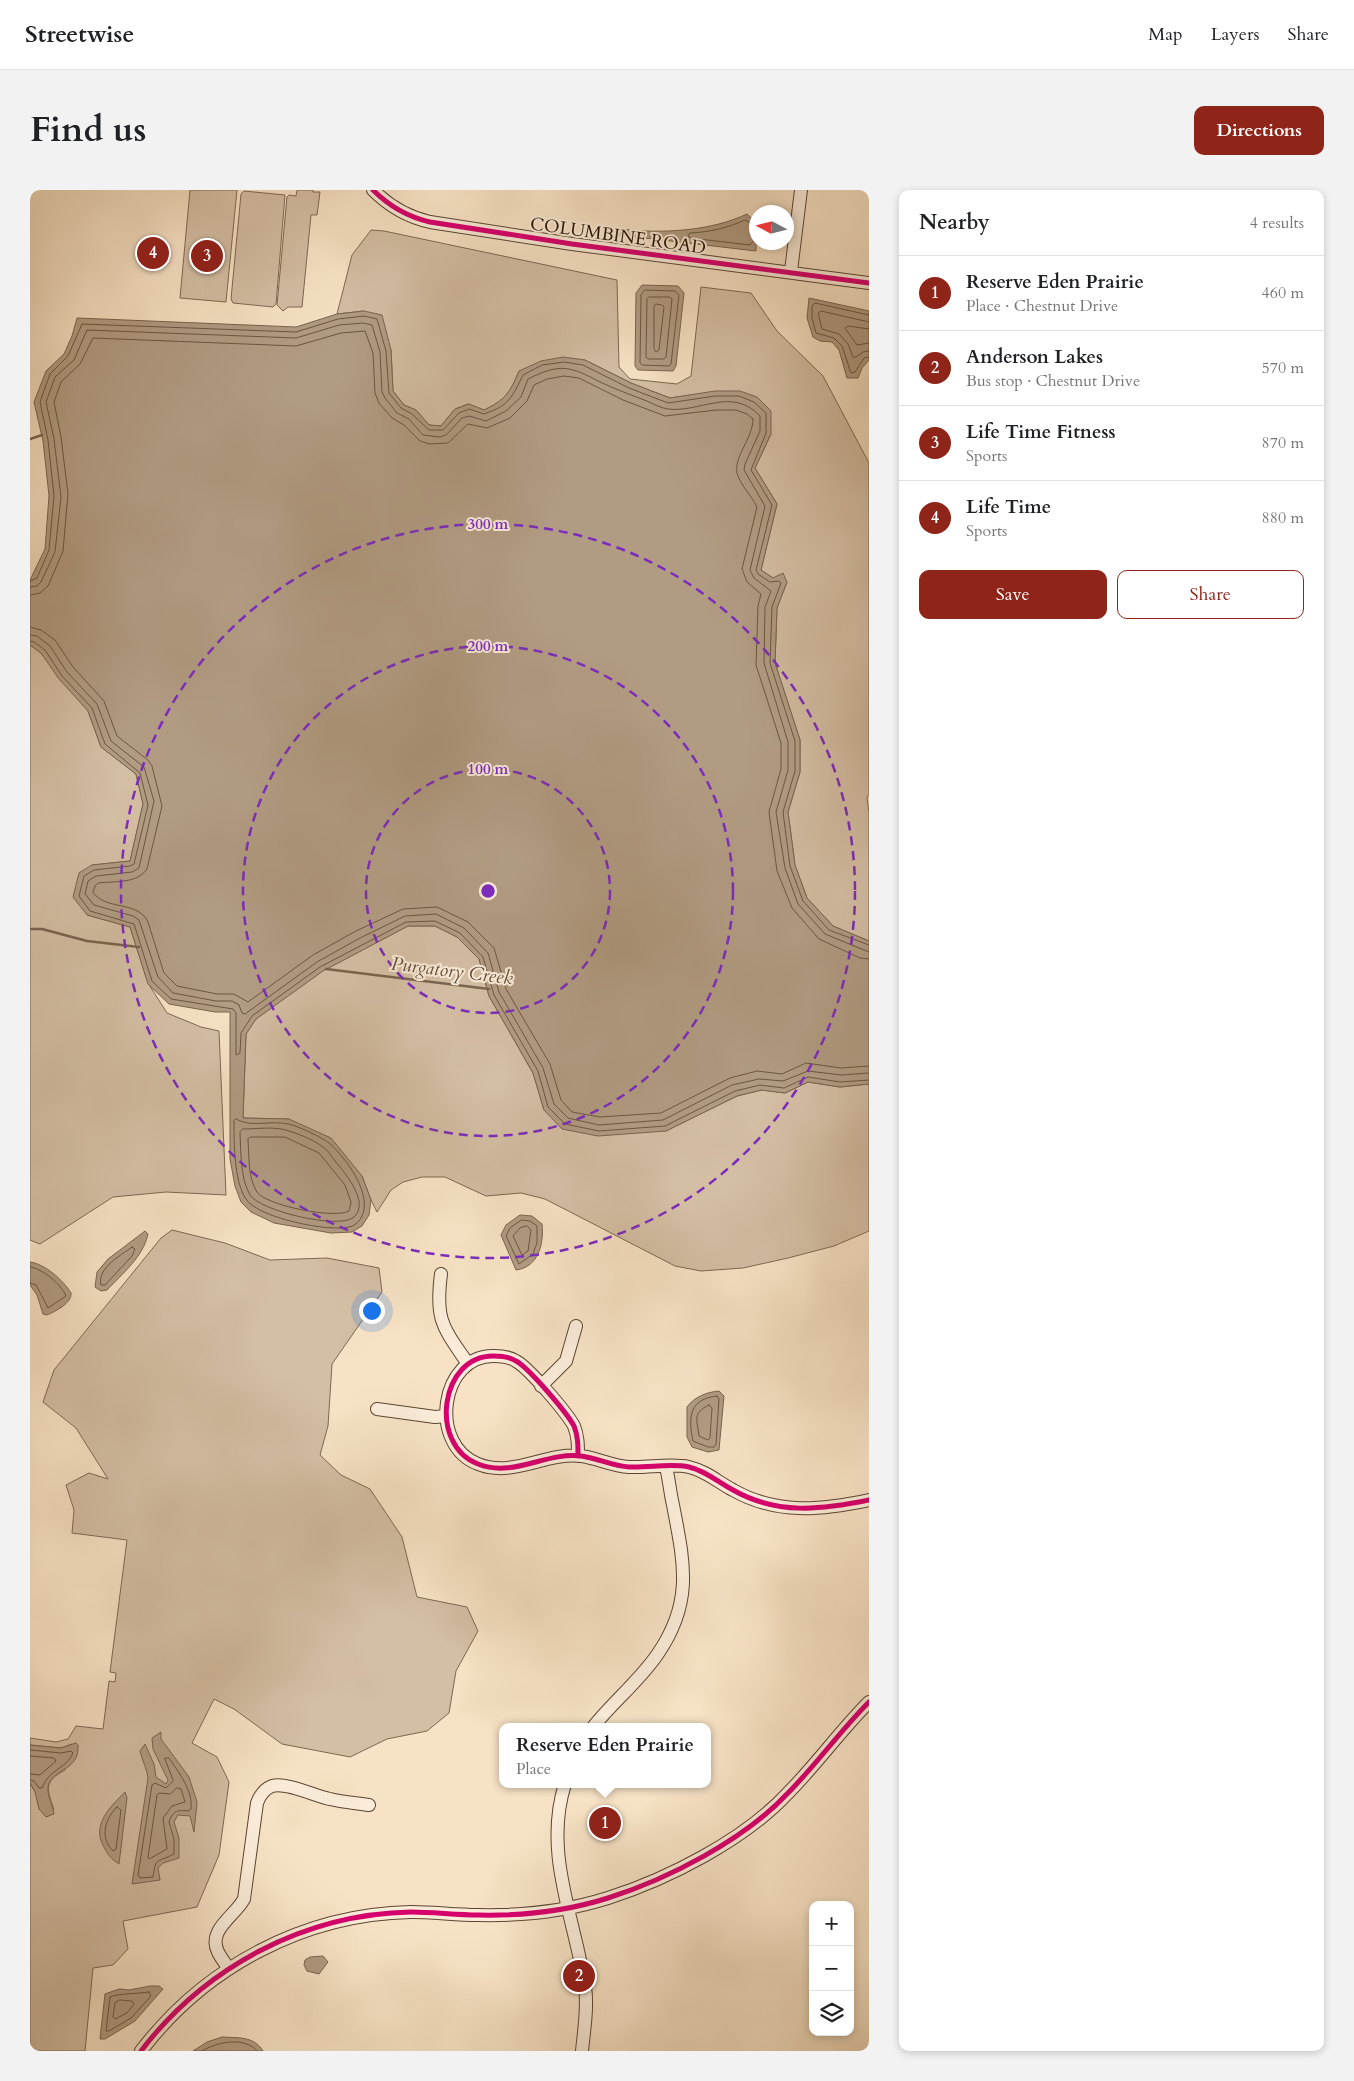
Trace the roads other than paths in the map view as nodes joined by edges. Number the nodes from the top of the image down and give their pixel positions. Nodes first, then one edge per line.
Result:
1 (373, 190) edge
2 (801, 190) edge
3 (792, 271) junction
4 (869, 283) edge
5 (442, 1274) dead end
6 (576, 1326) dead end
7 (468, 1364) junction
8 (541, 1386) junction
9 (377, 1409) dead end
10 (446, 1416) junction
11 (578, 1456) junction
12 (666, 1467) junction
13 (869, 1500) edge
14 (869, 1702) edge
15 (597, 1723) edge
16 (564, 1788) edge
17 (369, 1805) dead end
18 (568, 1908) junction
19 (229, 1969) junction
20 (141, 2051) edge
21 (582, 2051) edge

1 - 3 street, COLUMBINE ROAD
2 - 3 street
3 - 4 street, COLUMBINE ROAD
5 - 7 street
6 - 8 street
7 - 8 street
7 - 10 street
8 - 11 street
9 - 10 street
10 - 11 street
11 - 12 street
12 - 13 street
12 - 15 street
14 - 18 street
16 - 18 street
17 - 19 street
18 - 19 street
18 - 21 street
19 - 20 street

